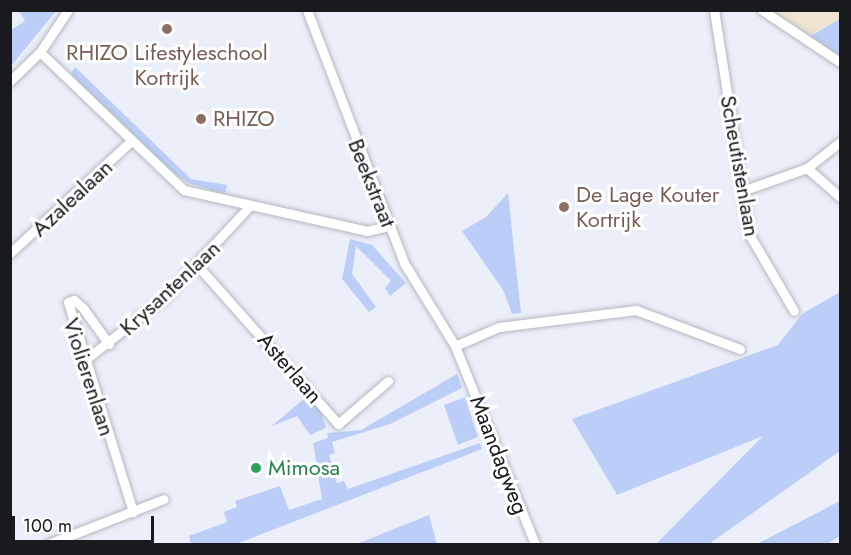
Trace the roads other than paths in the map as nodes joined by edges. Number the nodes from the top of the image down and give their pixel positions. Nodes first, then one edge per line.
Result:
1 (68, 10) edge
2 (307, 10) edge
3 (714, 10) edge
4 (762, 10) edge
5 (40, 52) junction
6 (840, 62) edge
7 (10, 81) edge
8 (131, 141) junction
9 (840, 142) edge
10 (807, 168) junction
11 (742, 191) junction
12 (840, 197) edge
13 (248, 208) junction
14 (389, 226) junction
15 (10, 253) edge
16 (197, 265) junction
17 (794, 311) dead end
18 (109, 344) junction
19 (455, 346) junction
20 (740, 349) dead end
21 (86, 359) junction
22 (463, 365) joint
23 (388, 381) dead end
24 (164, 499) dead end
25 (133, 512) junction
26 (48, 544) edge
27 (535, 544) edge

1 - 5 street
2 - 14 street, Beekstraat
3 - 11 street, Scheutistenlaan
4 - 6 street
5 - 7 street
5 - 8 street
8 - 13 street
8 - 15 street, Azalealaan
9 - 10 street
10 - 11 street
10 - 12 street
11 - 17 street, Scheutistenlaan
13 - 14 street
13 - 16 street, Krysantenlaan
14 - 19 street, Beekstraat
16 - 18 street, Krysantenlaan
16 - 23 street, Asterlaan
18 - 21 street, Krysantenlaan
18 - 21 street, Violierenlaan
19 - 20 street
19 - 22 street, Beekstraat
21 - 25 street, Violierenlaan
22 - 27 street, Maandagweg
24 - 25 street
25 - 26 street

